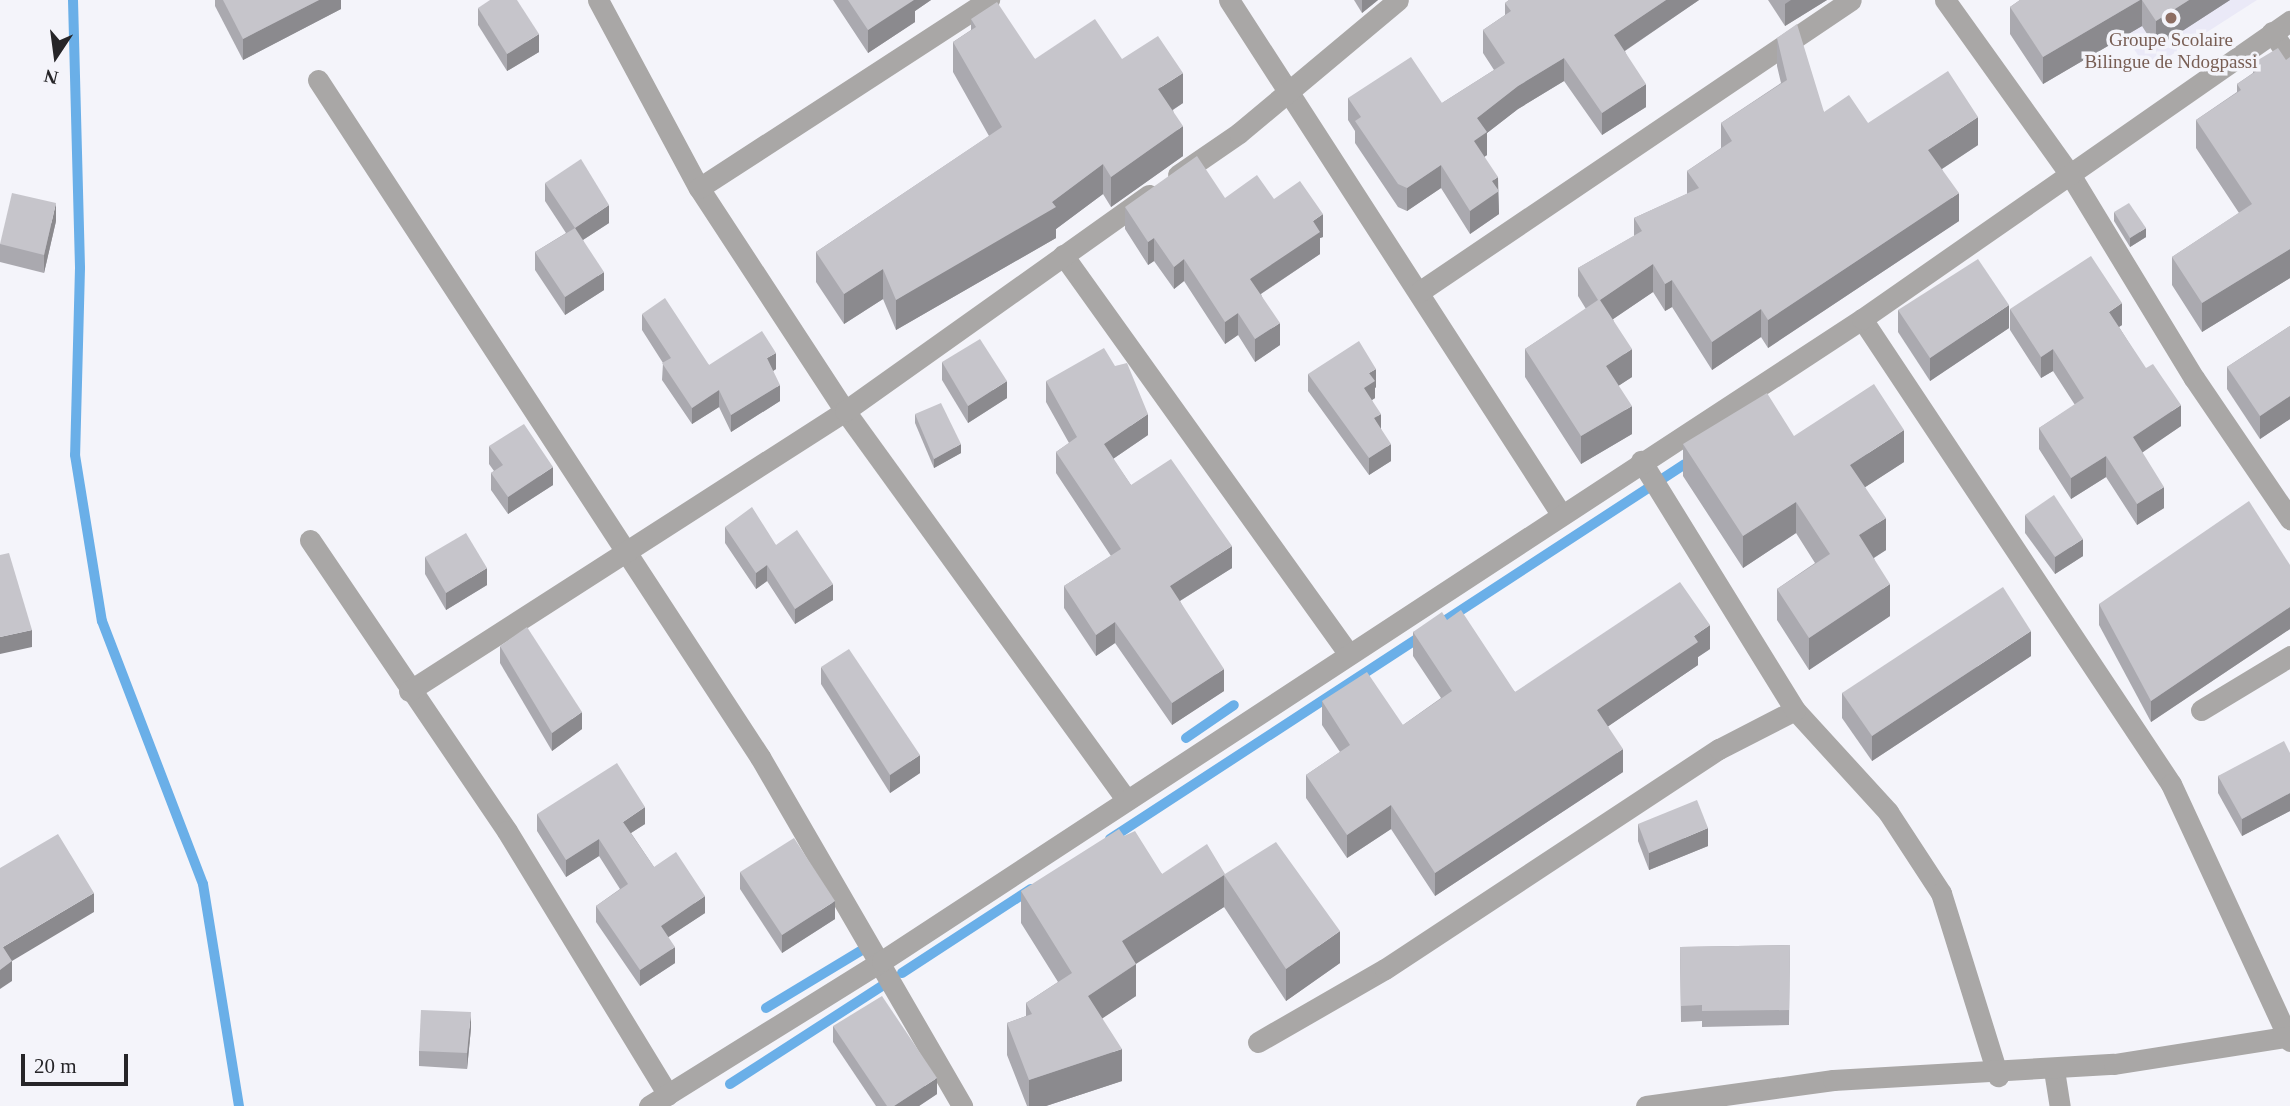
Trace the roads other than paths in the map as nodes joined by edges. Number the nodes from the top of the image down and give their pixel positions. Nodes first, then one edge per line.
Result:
1 (597, 0) edge
2 (989, 0) edge
3 (1229, 0) edge
4 (1398, 0) edge
5 (1851, 0) edge
6 (1945, 0) edge
7 (2281, 27) edge
8 (2290, 59) edge
9 (318, 80) dead end
10 (1290, 89) junction
11 (2071, 177) junction
12 (699, 188) junction
13 (1063, 255) junction
14 (1419, 292) junction
15 (1862, 318) junction
16 (845, 411) junction
17 (1641, 461) junction
18 (1561, 514) junction
19 (2290, 519) edge
20 (310, 540) dead end
21 (631, 553) junction
22 (1349, 654) junction
23 (2290, 656) edge
24 (410, 691) junction
25 (1794, 710) junction
26 (2201, 710) dead end
27 (1127, 800) junction
28 (882, 961) junction
29 (2289, 1038) edge
30 (1258, 1042) dead end
31 (2054, 1070) junction
32 (1998, 1076) junction
33 (668, 1095) junction
34 (649, 1106) edge
35 (962, 1106) edge
36 (1646, 1106) edge
37 (2060, 1106) edge

1 - 12 street
2 - 12 street
3 - 10 street
4 - 10 street
5 - 14 street
6 - 11 street
7 - 8 street
7 - 11 street
9 - 21 street
10 - 13 street
10 - 14 street
11 - 15 street
11 - 19 street
12 - 16 street
13 - 16 street
13 - 22 street
14 - 18 street
15 - 17 street
15 - 29 street
16 - 21 street
16 - 27 street
17 - 18 street
17 - 25 street
18 - 22 street
20 - 24 street
21 - 24 street
21 - 28 street
22 - 27 street
23 - 26 street
24 - 33 street
25 - 30 street
25 - 32 street
27 - 28 street
28 - 33 street
28 - 35 street
29 - 31 street
31 - 32 street
31 - 37 street
32 - 36 street
33 - 34 street

